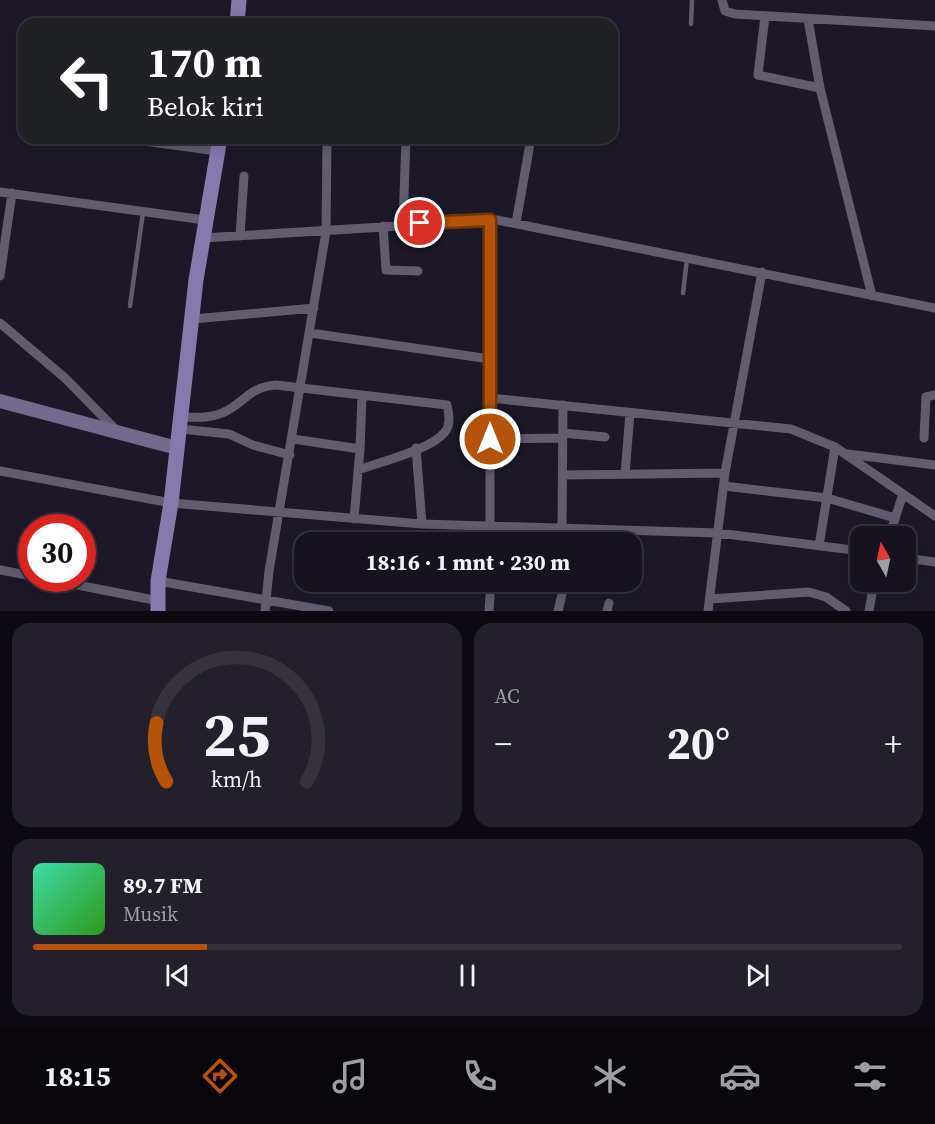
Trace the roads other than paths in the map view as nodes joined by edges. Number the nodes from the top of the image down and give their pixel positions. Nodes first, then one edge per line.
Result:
1 (239, 0) edge
2 (692, 0) edge
3 (722, 0) edge
4 (765, 16) junction
5 (238, 18) edge
6 (808, 19) junction
7 (690, 24) dead end
8 (935, 26) edge
9 (820, 87) junction
10 (218, 144) edge
11 (327, 144) edge
12 (406, 144) edge
13 (530, 144) edge
14 (244, 176) dead end
15 (0, 192) edge
16 (12, 193) junction
17 (143, 212) junction
18 (204, 220) junction
19 (490, 220) junction
20 (516, 223) junction
21 (403, 224) junction
22 (383, 226) junction
23 (326, 232) junction
24 (240, 236) junction
25 (203, 238) junction
26 (687, 257) junction
27 (418, 271) dead end
28 (762, 272) junction
29 (0, 276) edge
30 (683, 293) dead end
31 (872, 296) junction
32 (130, 306) dead end
33 (314, 308) junction
34 (935, 308) edge
35 (193, 319) junction
36 (0, 323) edge
37 (310, 333) junction
38 (490, 359) junction
39 (300, 388) junction
40 (935, 394) edge
41 (362, 396) junction
42 (490, 398) junction
43 (0, 401) edge
44 (563, 405) junction
45 (630, 413) junction
46 (734, 422) junction
47 (180, 423) junction
48 (930, 424) edge
49 (120, 433) junction
50 (563, 436) junction
51 (605, 437) dead end
52 (924, 438) dead end
53 (293, 439) junction
54 (490, 439) junction
55 (835, 447) junction
56 (177, 448) junction
57 (416, 448) junction
58 (360, 449) junction
59 (846, 453) junction
60 (290, 454) junction
61 (935, 465) edge
62 (358, 470) junction
63 (0, 471) edge
64 (625, 474) junction
65 (725, 474) junction
66 (563, 475) junction
67 (724, 486) junction
68 (903, 494) junction
69 (826, 498) junction
70 (171, 503) junction
71 (280, 512) junction
72 (935, 516) edge
73 (895, 518) junction
74 (354, 519) junction
75 (422, 525) junction
76 (892, 526) edge
77 (489, 528) junction
78 (562, 530) junction
79 (489, 532) edge
80 (718, 533) junction
81 (819, 546) junction
82 (850, 550) edge
83 (916, 559) edge
84 (935, 562) edge
85 (0, 570) edge
86 (18, 573) edge
87 (158, 581) junction
88 (96, 591) edge
89 (490, 592) edge
90 (563, 592) edge
91 (872, 592) edge
92 (710, 598) junction
93 (265, 600) junction
94 (159, 606) edge
95 (265, 611) edge
96 (329, 611) edge
97 (489, 611) edge
98 (558, 611) edge
99 (708, 611) edge
100 (845, 611) edge
101 (869, 611) edge

1 - 5 main road
2 - 7 lane
3 - 4 street
4 - 6 street
4 - 9 street
6 - 8 street
6 - 9 street
9 - 31 street
10 - 18 main road
11 - 23 street
12 - 21 street
13 - 20 street
14 - 24 street
15 - 16 street
16 - 17 street
16 - 29 street
17 - 18 street
17 - 32 lane
18 - 25 main road
19 - 20 street
19 - 21 street
19 - 38 street
20 - 26 street
21 - 22 street
22 - 23 street
22 - 27 street
23 - 24 street
23 - 33 street
24 - 25 street
25 - 35 main road
26 - 28 street
26 - 30 lane
28 - 31 street
28 - 46 street
31 - 34 street
33 - 35 street
33 - 37 street
35 - 47 main road
36 - 49 street
37 - 38 street
37 - 39 street
38 - 42 street
39 - 41 street
39 - 47 street
39 - 53 street
40 - 48 street
41 - 57 street
41 - 58 street
42 - 44 street
42 - 54 street
43 - 49 street
44 - 45 street
44 - 50 street
45 - 46 street
45 - 64 street
46 - 55 street
46 - 65 street
47 - 56 main road
47 - 60 street
48 - 52 street
49 - 56 street
50 - 51 street
50 - 54 street
50 - 66 street
53 - 58 street
53 - 60 street
54 - 77 street
55 - 59 street
55 - 69 street
56 - 70 main road
57 - 62 street
57 - 75 street
58 - 62 street
59 - 61 street
59 - 68 street
60 - 71 street
62 - 74 street
63 - 70 street
64 - 65 street
64 - 66 street
65 - 67 street
66 - 78 street
67 - 69 street
67 - 80 street
68 - 72 street
68 - 73 street
69 - 73 street
69 - 81 street
70 - 71 street
70 - 87 main road
71 - 74 street
71 - 93 street
73 - 76 street
74 - 75 street
75 - 77 street
77 - 78 street
77 - 79 street
78 - 80 street
80 - 81 street
80 - 92 street
81 - 82 street
83 - 84 street
85 - 86 street
87 - 93 street
87 - 94 main road
88 - 94 street
89 - 97 street
90 - 98 street
91 - 101 street
92 - 99 street
92 - 100 street
93 - 95 street
93 - 96 street

